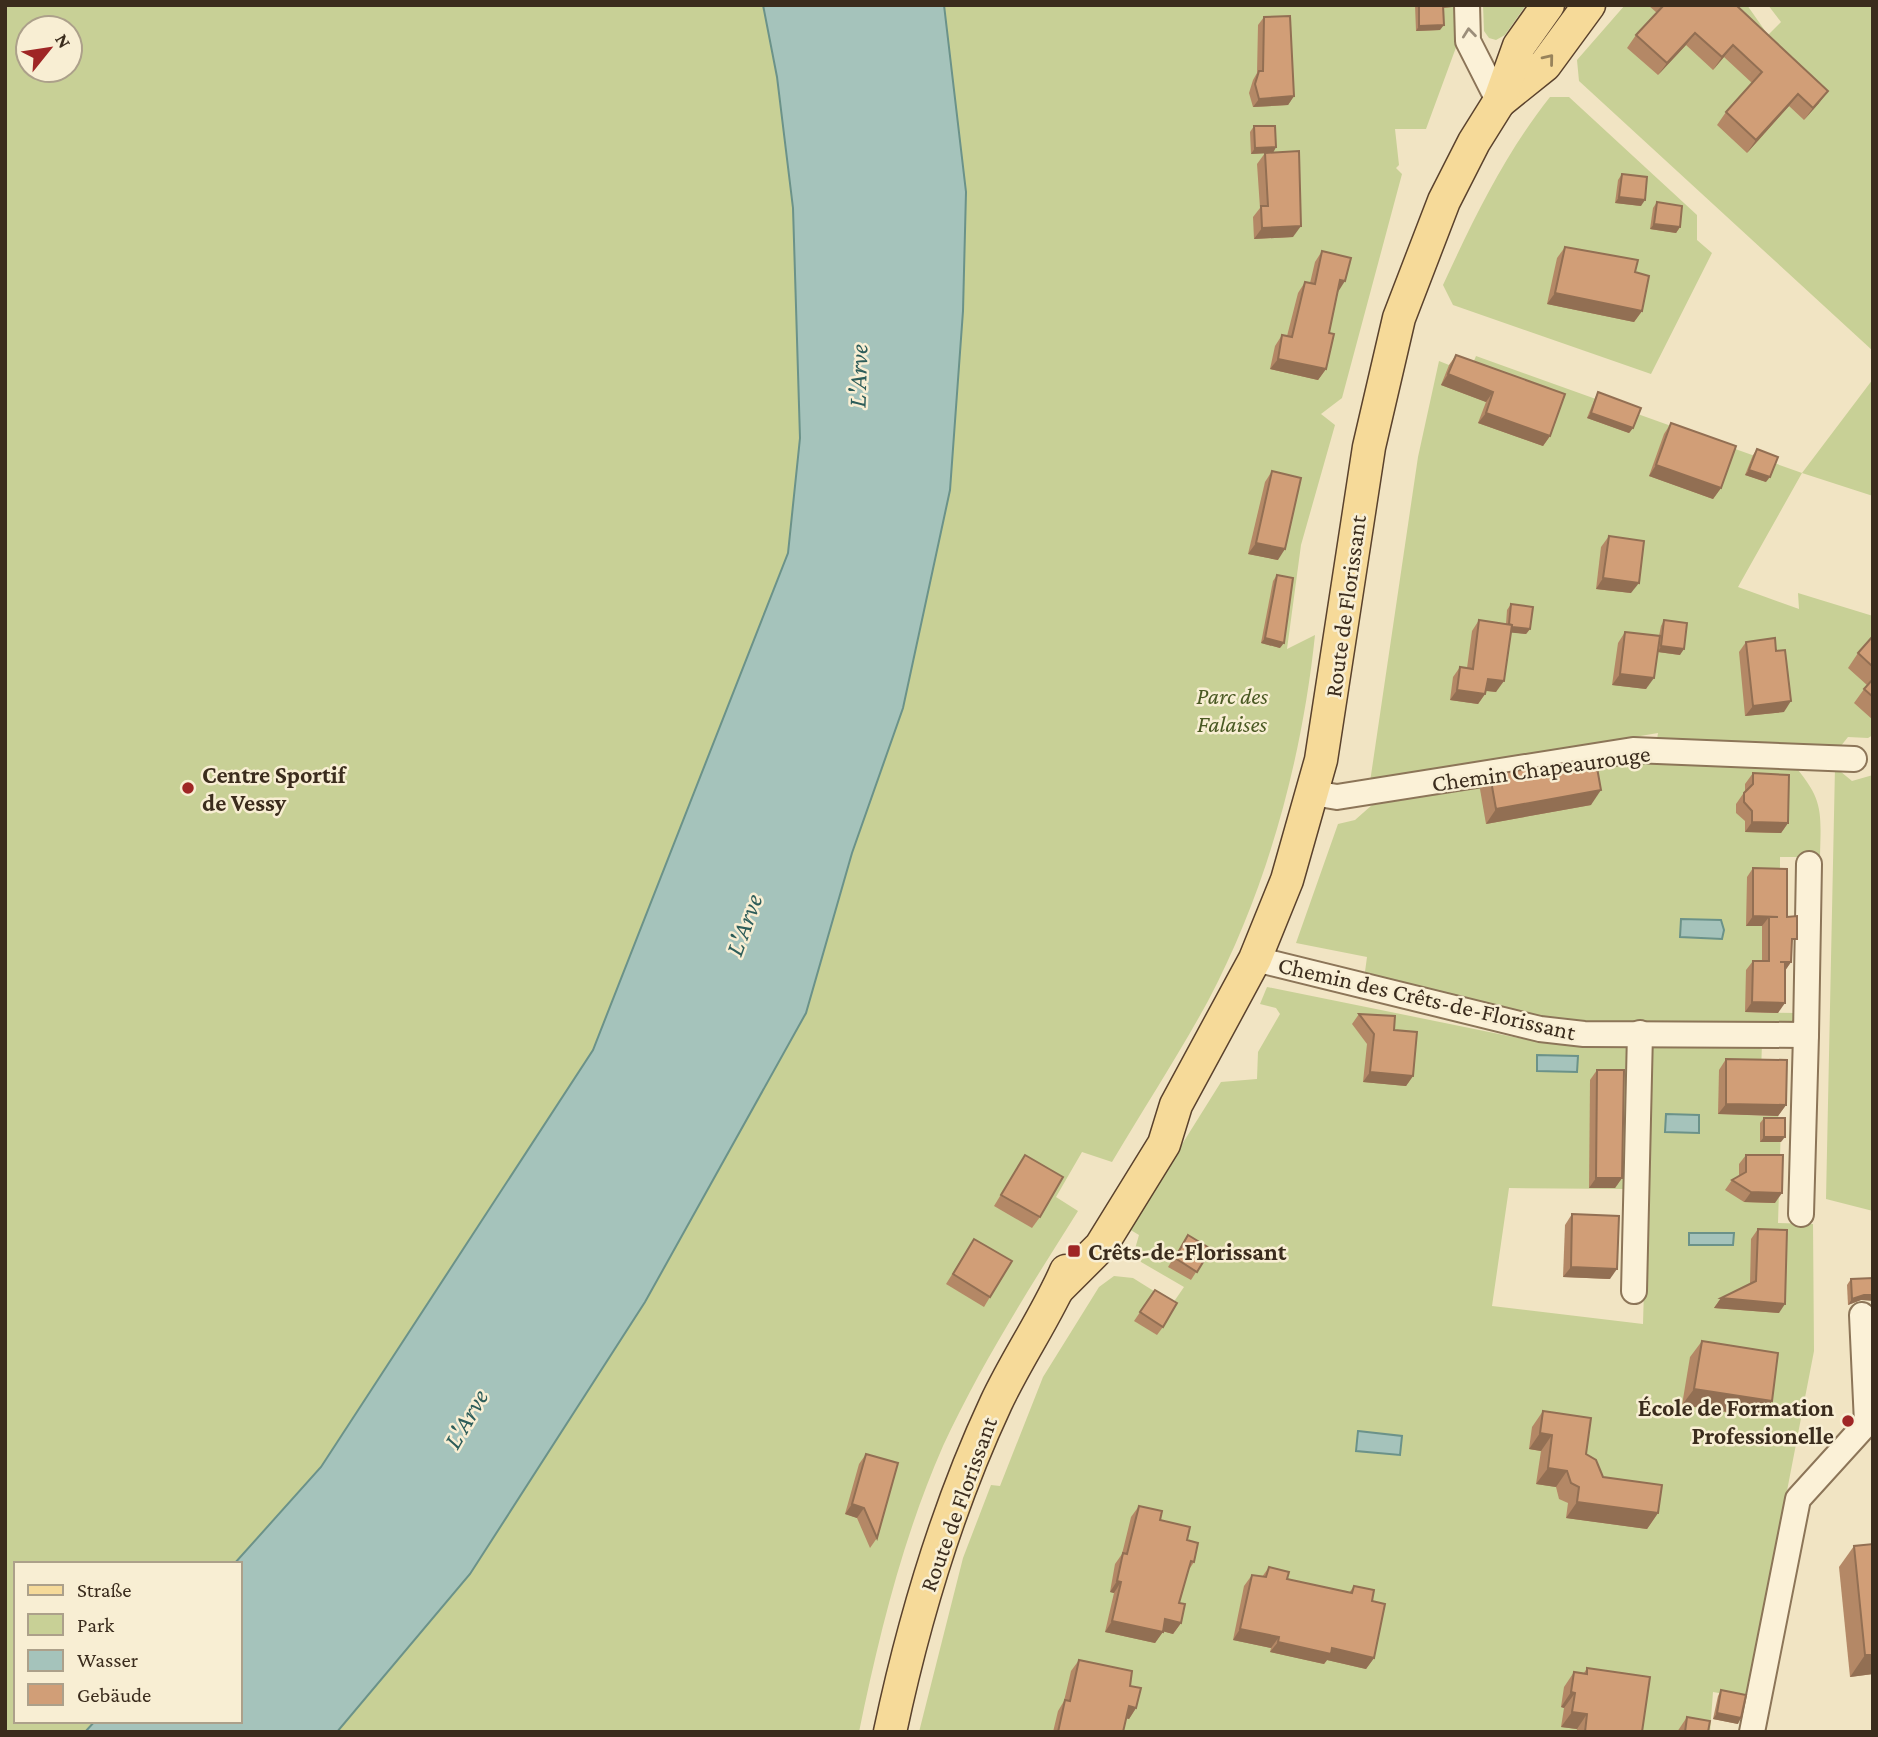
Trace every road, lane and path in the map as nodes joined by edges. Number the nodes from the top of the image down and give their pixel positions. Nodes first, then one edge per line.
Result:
1 (1467, 5) edge
2 (1548, 5) edge
3 (1589, 5) edge
4 (1499, 103) junction
5 (1854, 759) dead end
6 (1313, 793) junction
7 (1809, 864) dead end
8 (1255, 959) junction
9 (1640, 1033) junction
10 (1806, 1035) junction
11 (1801, 1214) dead end
12 (1634, 1292) dead end
13 (1862, 1315) dead end
14 (890, 1732) edge
15 (1752, 1732) edge

4 -> 1 street
2 - 4 main road, Route de Florissant
4 -> 3 main road, Route de Florissant
4 - 6 main road, Route de Florissant
5 - 6 street, Chemin Chapeaurouge
6 - 8 main road, Route de Florissant
7 - 10 street
8 - 9 street, Chemin des Crêts-de-Florissant
8 - 14 main road, Route de Florissant
9 - 10 street, Chemin des Crêts-de-Florissant
9 - 12 street
10 - 11 street
13 - 15 street

